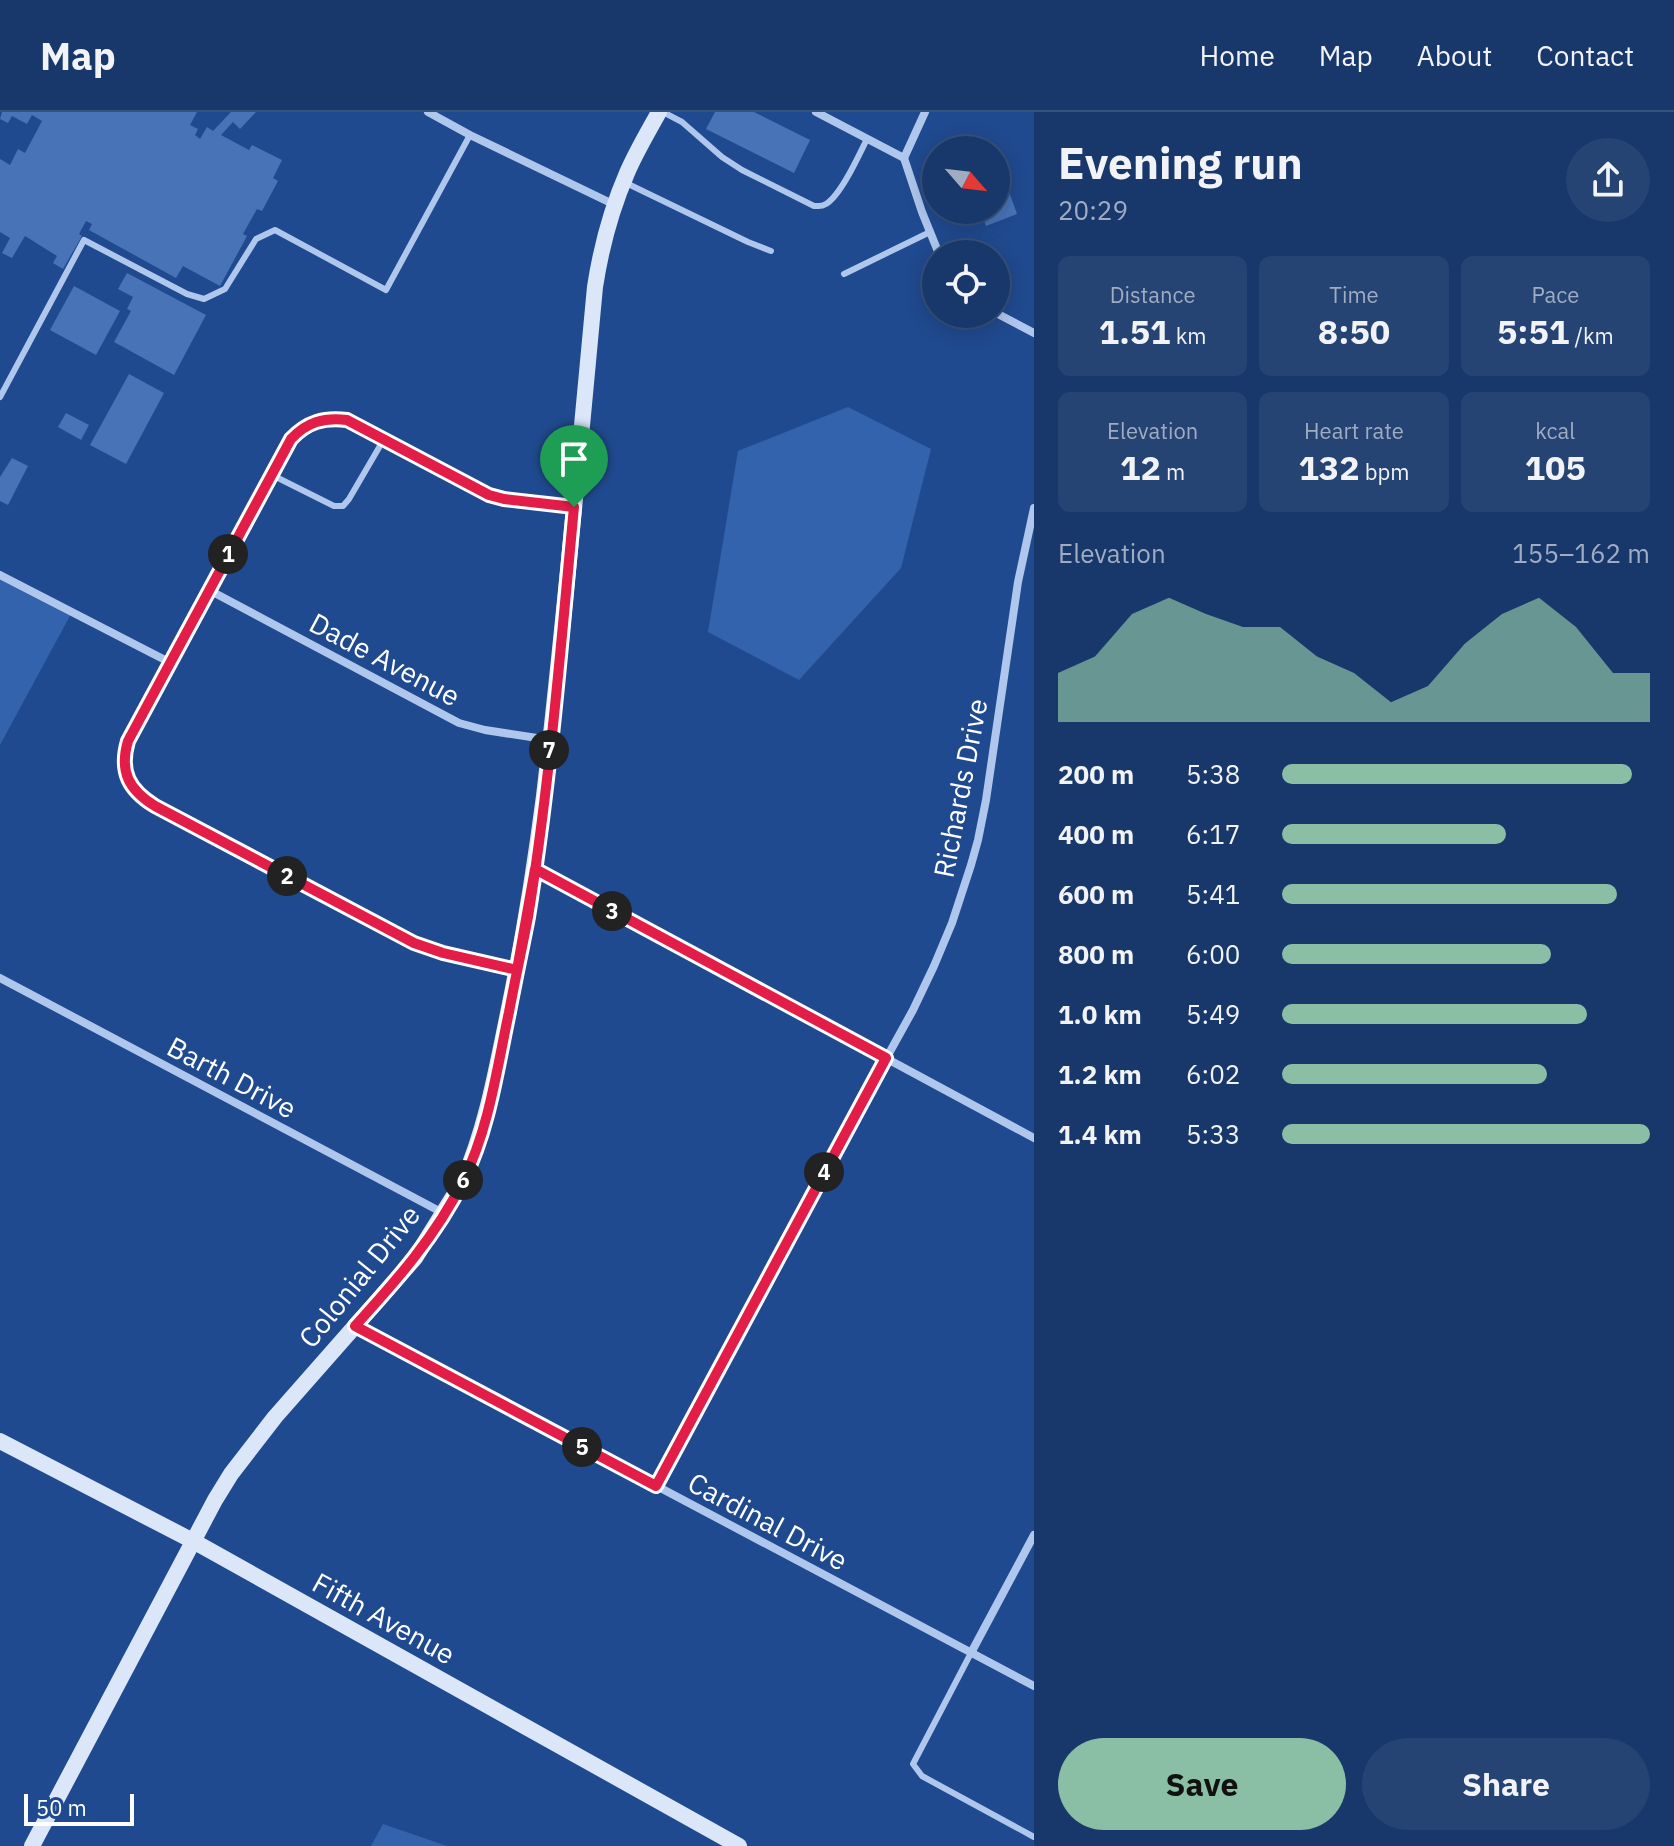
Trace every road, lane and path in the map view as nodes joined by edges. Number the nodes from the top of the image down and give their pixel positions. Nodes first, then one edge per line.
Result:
1 (428, 112) edge
2 (661, 112) edge
3 (816, 112) edge
4 (925, 112) edge
5 (470, 135) junction
6 (867, 139) junction
7 (904, 158) junction
8 (624, 182) junction
9 (615, 205) junction
10 (930, 232) junction
11 (933, 240) edge
12 (771, 251) dead end
13 (844, 274) dead end
14 (1010, 320) edge
15 (1034, 333) edge
16 (0, 397) edge
17 (384, 439) junction
18 (272, 475) junction
19 (574, 507) junction
20 (1034, 508) edge
21 (0, 575) edge
22 (209, 590) junction
23 (169, 662) junction
24 (550, 740) junction
25 (535, 869) junction
26 (517, 970) junction
27 (0, 978) edge
28 (886, 1058) junction
29 (1034, 1138) edge
30 (443, 1214) junction
31 (355, 1326) junction
32 (0, 1441) edge
33 (656, 1486) junction
34 (1034, 1535) edge
35 (193, 1541) junction
36 (971, 1653) junction
37 (1034, 1686) edge
38 (1034, 1837) edge
39 (32, 1846) edge
40 (739, 1846) edge

1 - 5 street
2 - 6 lane
2 - 8 street, Colonial Drive
3 - 6 street
4 - 7 street
5 - 9 street
5 - 16 lane
6 - 7 street
7 - 10 street
8 - 9 street, Colonial Drive
8 - 12 lane
9 - 19 street, Colonial Drive
10 - 11 street
10 - 13 lane
14 - 15 street
17 - 18 street
17 - 18 lane
17 - 19 street
18 - 22 street
19 - 24 street, Colonial Drive
20 - 28 street, Richards Drive
21 - 23 street
22 - 23 street
22 - 24 street, Dade Avenue
23 - 26 street
24 - 25 street, Colonial Drive
25 - 26 street, Colonial Drive
25 - 28 street
26 - 30 street, Colonial Drive
27 - 30 street, Barth Drive
28 - 29 street
28 - 33 street, Richards Drive
30 - 31 street, Colonial Drive
31 - 33 street, Cardinal Drive
31 - 35 street, Colonial Drive
32 - 35 street, Fifth Avenue
33 - 36 street, Cardinal Drive
34 - 36 street
35 - 39 street, Colonial Drive
35 - 40 street, Fifth Avenue
36 - 37 street, Cardinal Drive
36 - 38 lane

